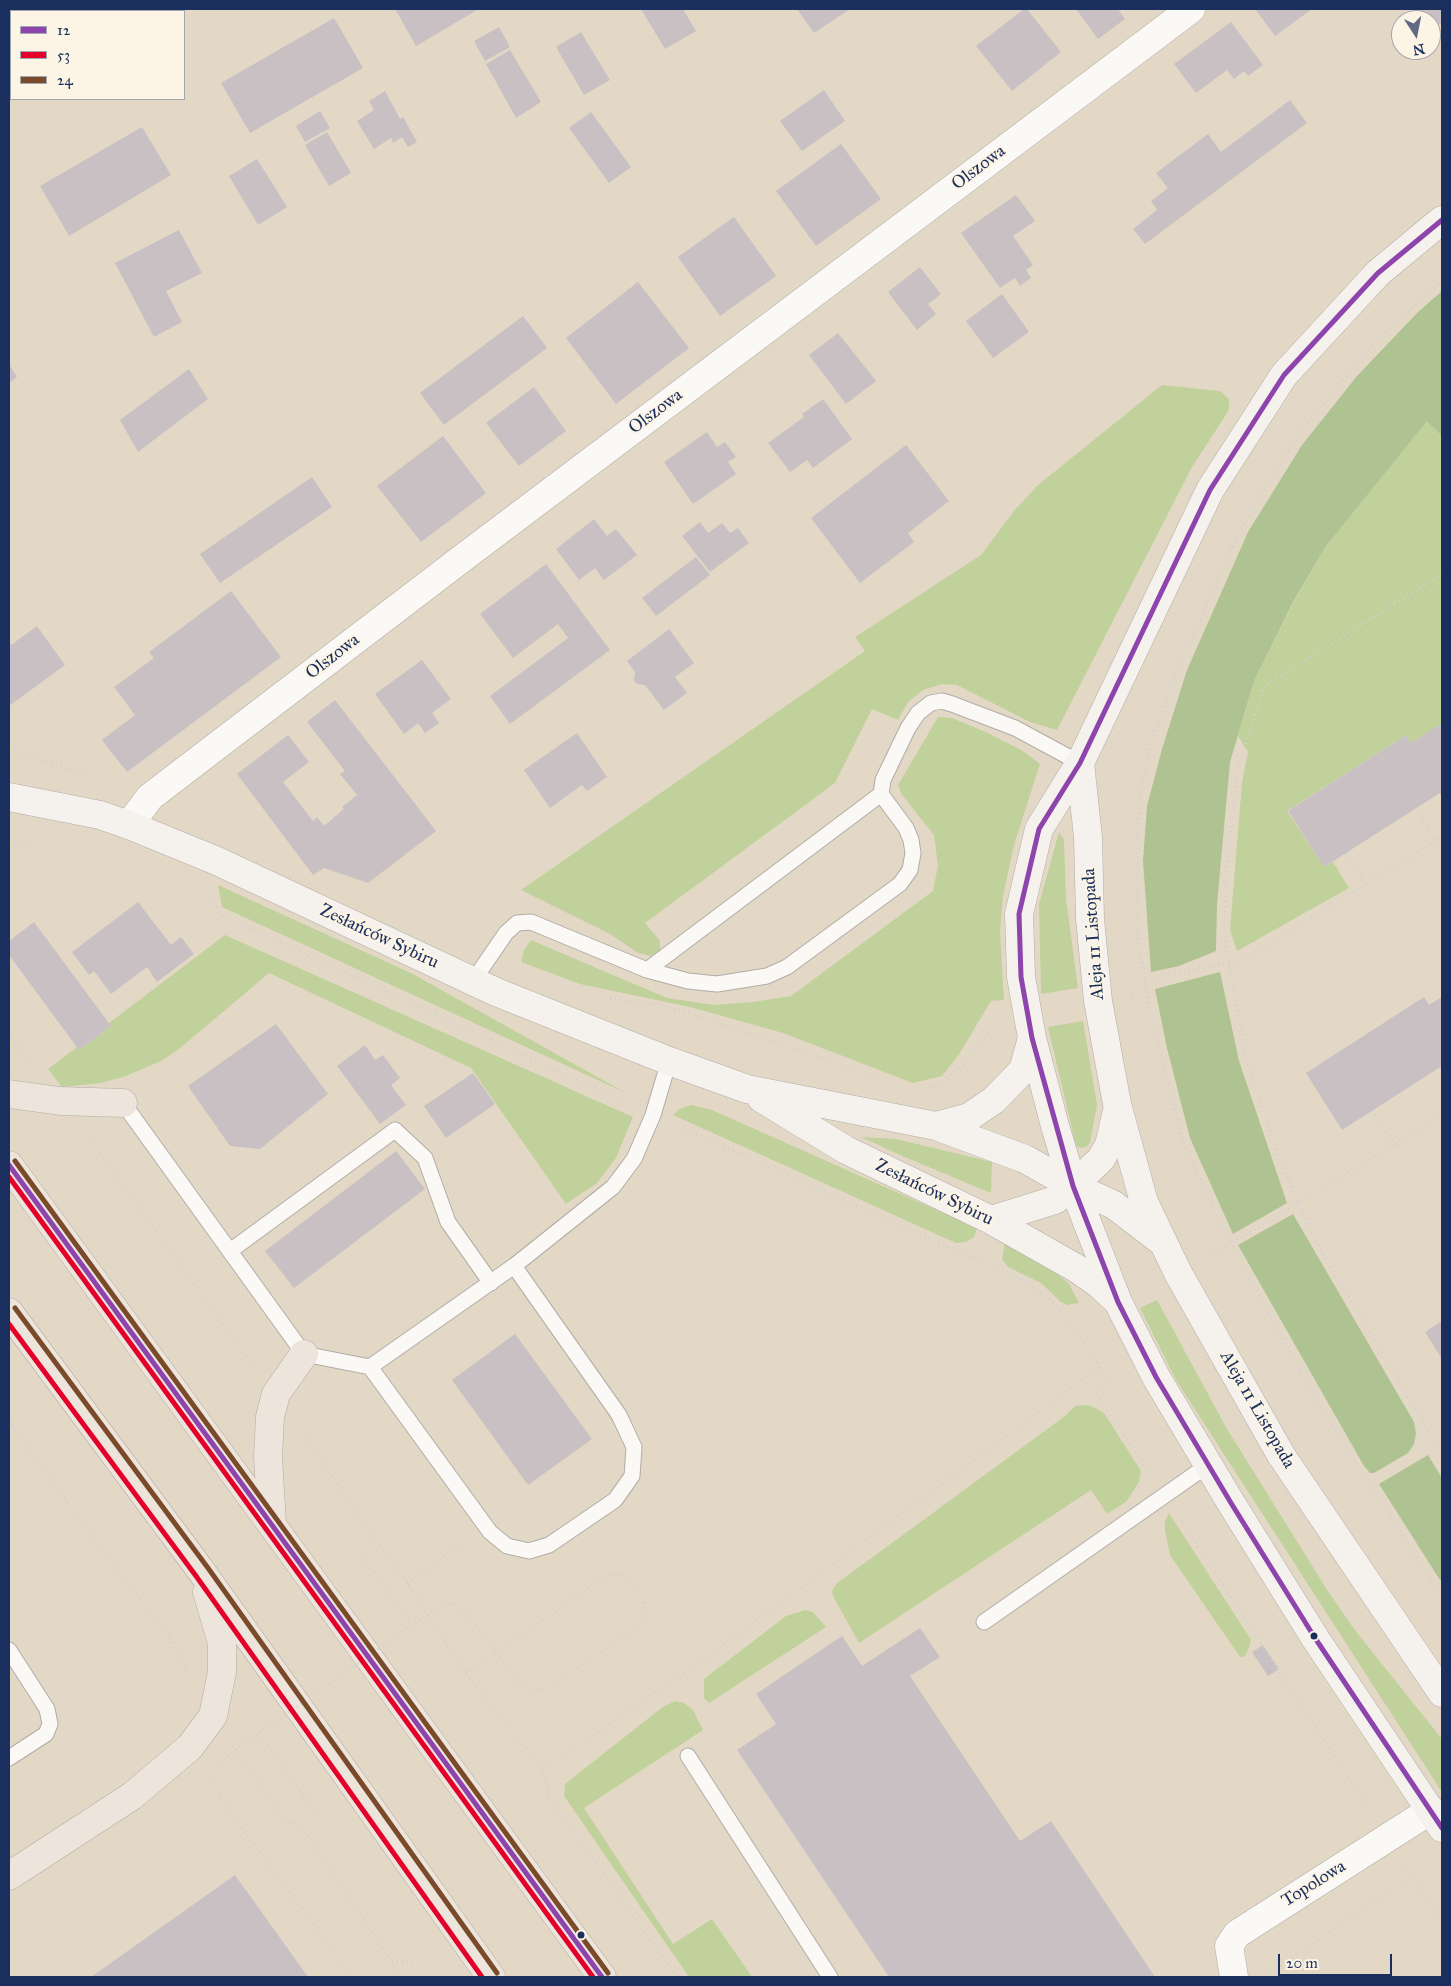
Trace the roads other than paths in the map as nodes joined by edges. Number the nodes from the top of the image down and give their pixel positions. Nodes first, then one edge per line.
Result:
1 (1191, 9) edge
2 (1442, 220) edge
3 (1080, 763) junction
4 (881, 794) junction
5 (9, 797) edge
6 (130, 825) junction
7 (647, 970) junction
8 (473, 981) junction
9 (1032, 1038) junction
10 (669, 1061) junction
11 (747, 1089) junction
12 (9, 1094) edge
13 (123, 1103) joint
14 (1118, 1104) junction
15 (936, 1126) junction
16 (9, 1165) edge
17 (1073, 1186) junction
18 (991, 1220) junction
19 (1161, 1241) junction
20 (230, 1251) junction
21 (514, 1266) junction
22 (491, 1283) junction
23 (1118, 1302) junction
24 (9, 1312) edge
25 (304, 1354) junction
26 (370, 1368) junction
27 (1208, 1465) junction
28 (272, 1524) junction
29 (202, 1572) junction
30 (984, 1622) dead end
31 (9, 1650) edge
32 (1442, 1693) edge
33 (688, 1756) dead end
34 (9, 1758) edge
35 (1436, 1819) edge
36 (9, 1876) edge
37 (491, 1977) edge
38 (602, 1977) edge
39 (830, 1977) edge
40 (1234, 1977) edge

1 - 6 street, Olszowa
2 - 3 street
3 - 4 lane
3 - 9 street
3 - 14 street, Aleja 11 Listopada
4 - 7 lane
4 - 7 lane
5 - 6 street, Zesłańców Sybiru
6 - 8 street, Zesłańców Sybiru
7 - 8 lane
8 - 10 street, Zesłańców Sybiru
9 - 15 street, Zesłańców Sybiru
9 - 17 street
10 - 11 street, Zesłańców Sybiru
10 - 21 lane
11 - 15 street, Zesłańców Sybiru
11 - 18 street, Zesłańców Sybiru
12 - 13 main road
13 - 20 lane
14 - 17 street, Aleja 11 Listopada
14 - 19 street, Aleja 11 Listopada
15 - 17 street, Zesłańców Sybiru
16 - 28 main road
17 - 18 street, Aleja 11 Listopada
17 - 19 street, Zesłańców Sybiru
17 - 23 street
18 - 23 street, Zesłańców Sybiru
19 - 32 street, Aleja 11 Listopada
20 - 22 lane
20 - 25 lane
21 - 22 lane
21 - 26 lane
22 - 26 lane
23 - 27 street
24 - 29 main road
25 - 26 lane
25 - 28 main road
27 - 30 lane
27 - 35 street
28 - 38 main road
29 - 36 main road
29 - 37 main road
31 - 34 lane
33 - 39 lane
35 - 40 street, Topolowa

